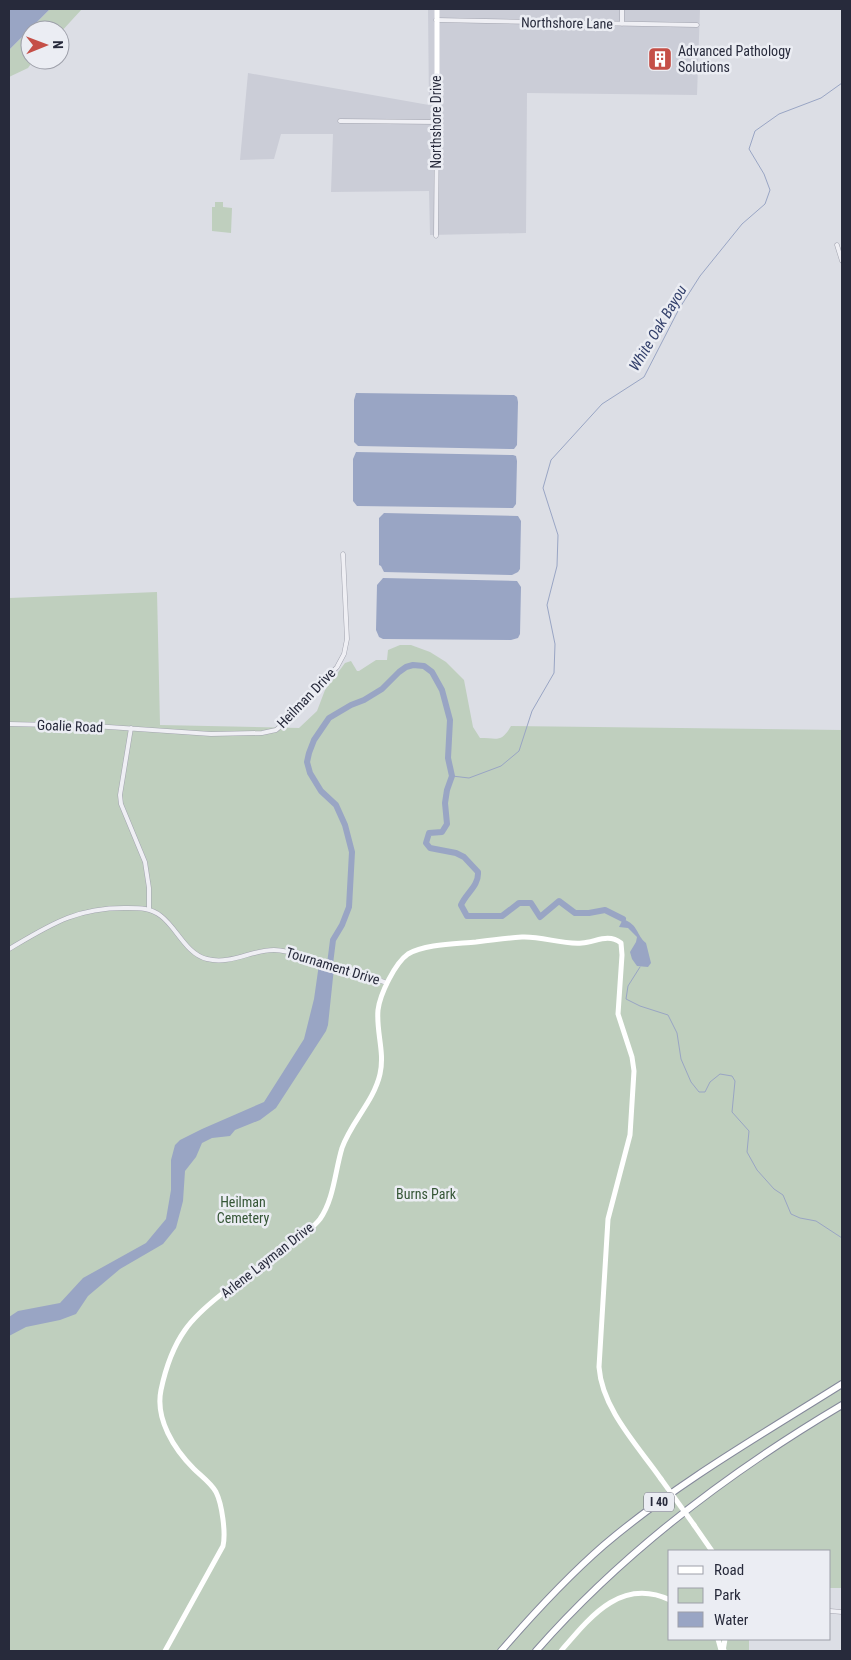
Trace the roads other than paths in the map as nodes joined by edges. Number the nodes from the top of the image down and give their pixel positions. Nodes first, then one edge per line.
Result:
1 (436, 9) edge
2 (622, 9) edge
3 (436, 20) junction
4 (622, 24) junction
5 (697, 25) dead end
6 (340, 121) dead end
7 (436, 122) junction
8 (436, 236) dead end
9 (838, 245) dead end
10 (842, 261) edge
11 (343, 554) dead end
12 (9, 724) edge
13 (131, 728) junction
14 (150, 909) junction
15 (9, 949) edge
16 (387, 983) junction
17 (842, 1384) edge
18 (842, 1405) edge
19 (711, 1550) edge
20 (668, 1599) edge
21 (165, 1651) edge
22 (501, 1651) edge
23 (536, 1651) edge
24 (561, 1651) edge

1 - 3 street, Northshore Drive
2 - 4 street
3 - 4 street, Northshore Lane
3 - 7 street, Northshore Drive
4 - 5 street, Northshore Lane
6 - 7 street
7 - 8 street, Northshore Drive
9 - 10 street
11 - 13 street, Heilman Drive
12 - 13 street, Goalie Road
13 - 14 street
14 - 15 street
14 - 16 street, Tournament Drive
16 - 19 street, Arlene Layman Drive, bridge
16 - 21 street, Arlene Layman Drive
17 - 22 highway, I 40
18 - 23 highway, I 40
20 - 24 street

